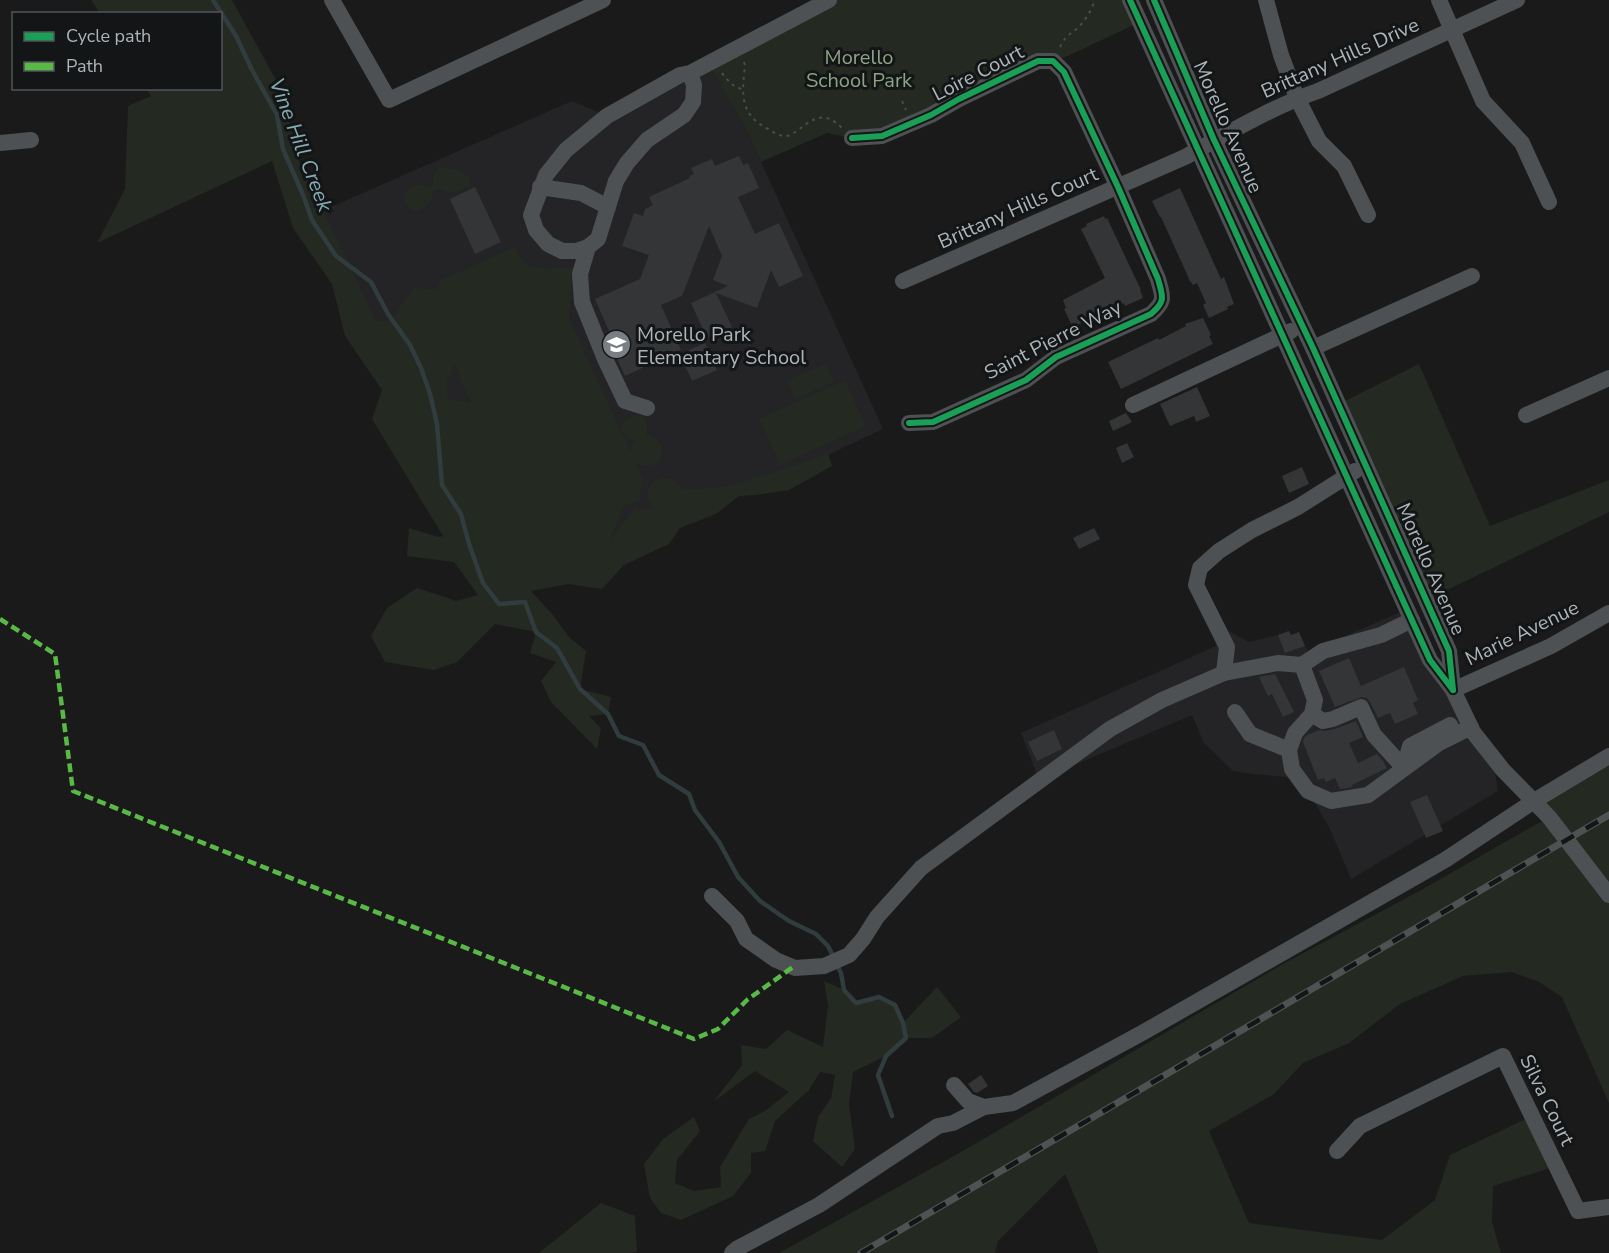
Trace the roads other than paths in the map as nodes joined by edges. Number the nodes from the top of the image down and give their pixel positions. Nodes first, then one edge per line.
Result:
1 (332, 0) edge
2 (603, 0) edge
3 (829, 0) edge
4 (1130, 0) edge
5 (1154, 0) edge
6 (1266, 0) edge
7 (1439, 0) edge
8 (1517, 0) edge
9 (1451, 30) junction
10 (690, 73) junction
11 (1298, 98) junction
12 (852, 138) road end
13 (32, 140) dead end
14 (1214, 141) junction
15 (0, 143) edge
16 (1198, 150) junction
17 (540, 187) junction
18 (1118, 187) junction
19 (1549, 202) dead end
20 (608, 207) junction
21 (1368, 215) dead end
22 (588, 247) junction
23 (1472, 276) dead end
24 (903, 281) dead end
25 (1303, 325) junction
26 (1282, 335) junction
27 (1313, 348) junction
28 (1609, 378) edge
29 (1133, 405) dead end
30 (647, 408) dead end
31 (1526, 415) dead end
32 (909, 423) dead end
33 (1366, 465) junction
34 (1346, 476) junction
35 (1609, 612) edge
36 (1412, 620) junction
37 (1302, 665) junction
38 (1224, 673) junction
39 (1453, 690) junction
40 (1234, 712) dead end
41 (1312, 714) junction
42 (1468, 722) junction
43 (1288, 750) junction
44 (1609, 756) edge
45 (1404, 768) junction
46 (1534, 801) junction
47 (1609, 895) edge
48 (712, 896) dead end
49 (954, 1086) dead end
50 (984, 1107) junction
51 (1337, 1151) dead end
52 (1609, 1207) edge
53 (732, 1253) edge

1 - 2 street
3 - 10 street
4 - 16 street, Morello Avenue
5 - 14 street, Morello Avenue
6 - 11 street
7 - 9 street
8 - 9 street, Brittany Hills Drive
9 - 11 street, Brittany Hills Drive
9 - 19 street
10 - 17 street
10 - 20 street
11 - 14 street, Brittany Hills Drive
11 - 21 street
12 - 18 street, Loire Court
13 - 15 street
14 - 16 street, Brittany Hills Court
14 - 25 street, Morello Avenue
16 - 18 street, Brittany Hills Court
16 - 26 street, Morello Avenue
17 - 20 street
17 - 22 street
18 - 24 street, Brittany Hills Court
18 - 32 street, Saint Pierre Way
20 - 22 street
22 - 30 street
23 - 27 street
25 - 26 street
25 - 27 street, Morello Avenue
26 - 29 street
26 - 34 street, Morello Avenue
27 - 33 street, Morello Avenue
28 - 31 street
33 - 34 street
33 - 39 street, Morello Avenue
34 - 36 street, Morello Avenue
34 - 38 street
35 - 39 street, Marie Avenue
36 - 37 street
36 - 39 street, Morello Avenue
37 - 38 street
37 - 41 street
38 - 48 street
39 - 42 street, Morello Avenue
40 - 43 street
41 - 43 street
41 - 45 street
42 - 45 street
42 - 46 street, Morello Avenue
43 - 45 street
44 - 46 street
46 - 47 street, Morello Avenue
46 - 50 street
49 - 50 street
50 - 53 street
51 - 52 street, Silva Court

